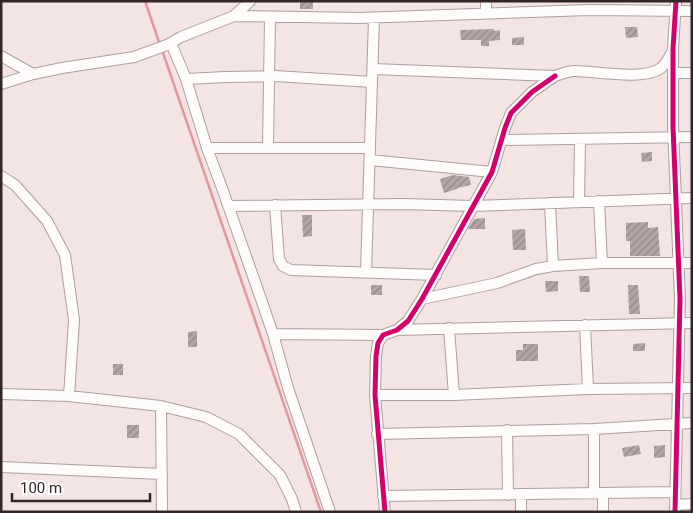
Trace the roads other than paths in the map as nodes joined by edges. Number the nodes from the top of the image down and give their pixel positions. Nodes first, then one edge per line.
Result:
1 (250, 1) edge
2 (486, 1) edge
3 (676, 7) edge
4 (692, 11) edge
5 (486, 13) junction
6 (234, 16) junction
7 (270, 16) junction
8 (374, 18) junction
9 (171, 42) junction
10 (673, 49) junction
11 (1, 56) edge
12 (373, 69) junction
13 (673, 73) junction
14 (692, 73) edge
15 (33, 74) junction
16 (269, 76) junction
17 (555, 76) junction
18 (186, 79) junction
19 (372, 82) junction
20 (1, 84) edge
21 (674, 137) junction
22 (692, 137) edge
23 (502, 140) junction
24 (580, 140) junction
25 (268, 147) junction
26 (207, 148) junction
27 (370, 148) junction
28 (370, 160) junction
29 (492, 172) junction
30 (1, 176) edge
31 (676, 198) junction
32 (692, 198) edge
33 (599, 201) junction
34 (579, 202) junction
35 (550, 203) junction
36 (368, 204) junction
37 (276, 205) junction
38 (228, 206) junction
39 (473, 206) junction
40 (602, 263) junction
41 (678, 263) junction
42 (692, 263) edge
43 (553, 266) junction
44 (366, 272) junction
45 (436, 275) junction
46 (422, 299) junction
47 (679, 323) junction
48 (692, 323) edge
49 (585, 325) junction
50 (449, 328) junction
51 (397, 330) junction
52 (273, 334) junction
53 (383, 335) junction
54 (677, 388) junction
55 (692, 388) edge
56 (588, 389) junction
57 (1, 394) edge
58 (375, 395) junction
59 (454, 395) junction
60 (69, 396) junction
61 (162, 406) junction
62 (692, 423) edge
63 (676, 424) junction
64 (594, 429) junction
65 (507, 430) junction
66 (377, 434) junction
67 (1, 468) edge
68 (162, 474) junction
69 (674, 492) junction
70 (599, 493) junction
71 (508, 494) junction
72 (521, 494) junction
73 (383, 496) junction
74 (692, 504) edge
75 (675, 509) edge
76 (162, 512) edge
77 (296, 512) edge
78 (330, 512) edge
79 (385, 512) edge
80 (521, 512) edge
81 (603, 512) edge

1 - 6 street
2 - 5 street
3 - 4 street
3 - 5 street
3 - 10 street
5 - 8 street
6 - 7 street
6 - 9 street
7 - 8 street
7 - 16 street
8 - 12 street
9 - 15 street
9 - 18 street
10 - 13 street
10 - 17 street
11 - 15 street
12 - 17 street
12 - 19 street
13 - 14 street
13 - 21 street
15 - 20 street
16 - 18 street
16 - 19 street
16 - 25 street
17 - 23 street
18 - 26 street
19 - 27 street
21 - 22 street
21 - 24 street
21 - 31 street
23 - 24 street
23 - 29 street
24 - 34 street
25 - 26 street
25 - 27 street
26 - 38 street
27 - 28 street
28 - 29 street
28 - 36 street
29 - 39 street
30 - 60 street
31 - 32 street
31 - 33 street
31 - 41 street
33 - 34 street
33 - 40 street
34 - 35 street
35 - 39 street
35 - 43 street
36 - 37 street
36 - 39 street
36 - 44 street
37 - 38 street
37 - 44 street
38 - 52 street
39 - 45 street
40 - 41 street
40 - 43 street
41 - 42 street
41 - 47 street
43 - 46 street
44 - 45 street
45 - 46 street
46 - 51 street
47 - 48 street
47 - 49 street
47 - 54 street
49 - 50 street
49 - 56 street
50 - 51 street
50 - 59 street
51 - 53 street
52 - 53 street
52 - 78 street
53 - 58 street
54 - 55 street
54 - 56 street
54 - 63 street
56 - 59 street
57 - 60 street
58 - 59 street
58 - 66 street
60 - 61 street
61 - 68 street
61 - 77 street
62 - 63 street
63 - 64 street
63 - 69 street
64 - 65 street
64 - 70 street
65 - 66 street
65 - 71 street
66 - 73 street
67 - 68 street
68 - 76 street
69 - 70 street
69 - 75 street
70 - 72 street
70 - 81 street
71 - 72 street
71 - 73 street
72 - 80 street
73 - 79 street
74 - 75 street

